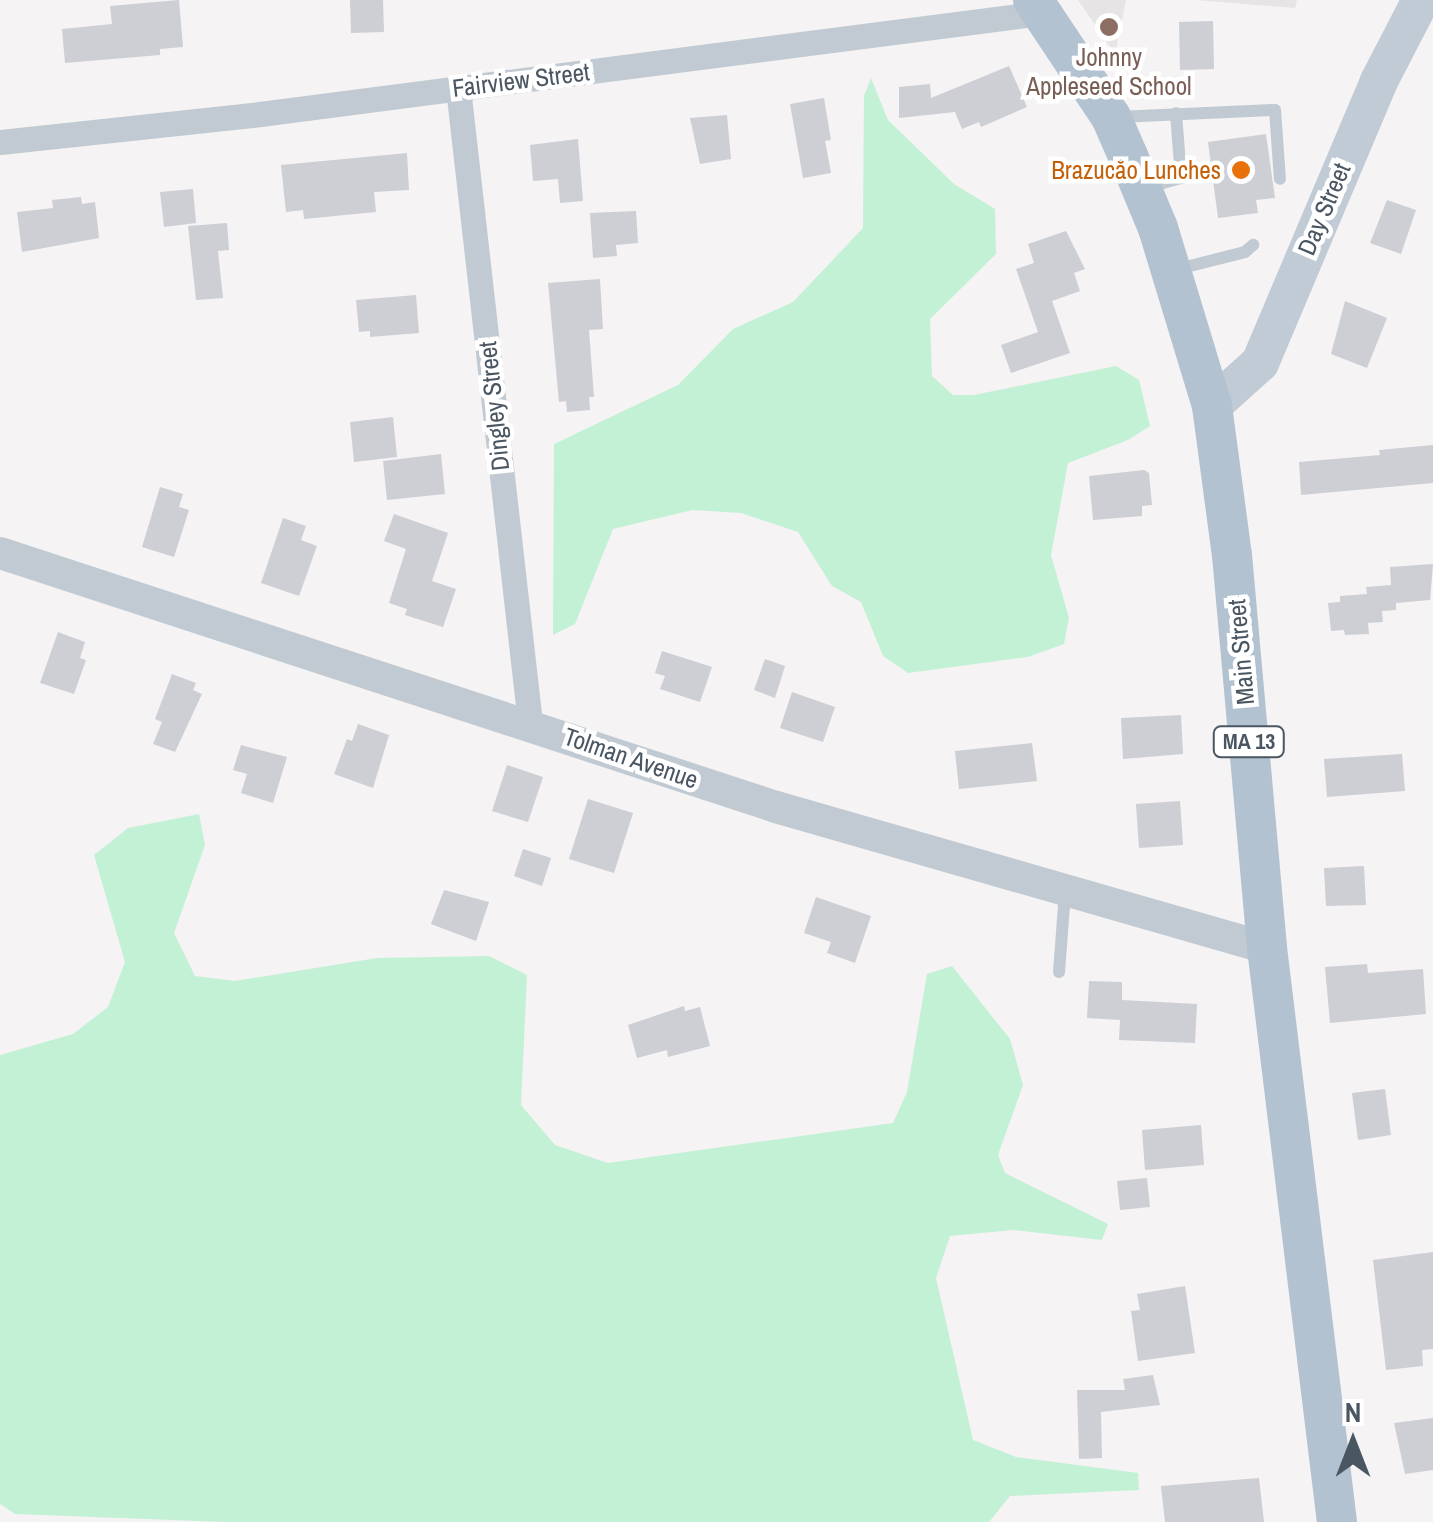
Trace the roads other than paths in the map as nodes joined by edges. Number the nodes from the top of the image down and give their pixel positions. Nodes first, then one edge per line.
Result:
1 (1421, 0) edge
2 (1037, 6) edge
3 (458, 88) junction
4 (1176, 113) junction
5 (1111, 117) junction
6 (0, 142) edge
7 (1280, 178) dead end
8 (1142, 188) junction
9 (1253, 245) dead end
10 (1171, 271) junction
11 (1212, 406) junction
12 (0, 553) edge
13 (530, 723) junction
14 (1065, 890) junction
15 (1267, 948) junction
16 (1059, 972) dead end
17 (1338, 1522) edge

1 - 11 main road, Day Street
2 - 3 street, Fairview Street
2 - 5 main road, Main Street / MA 13
3 - 6 street, Fairview Street
3 - 13 street, Dingley Street
4 - 5 lane
4 - 7 lane
4 - 8 lane
5 - 8 main road, Main Street / MA 13
8 - 10 main road, Main Street / MA 13
9 - 10 lane
10 - 11 main road, Main Street / MA 13
11 - 15 main road, Main Street / MA 13
12 - 13 street, Tolman Avenue
13 - 14 street, Tolman Avenue
14 - 15 street, Tolman Avenue
14 - 16 lane
15 - 17 main road, Main Street / MA 13

